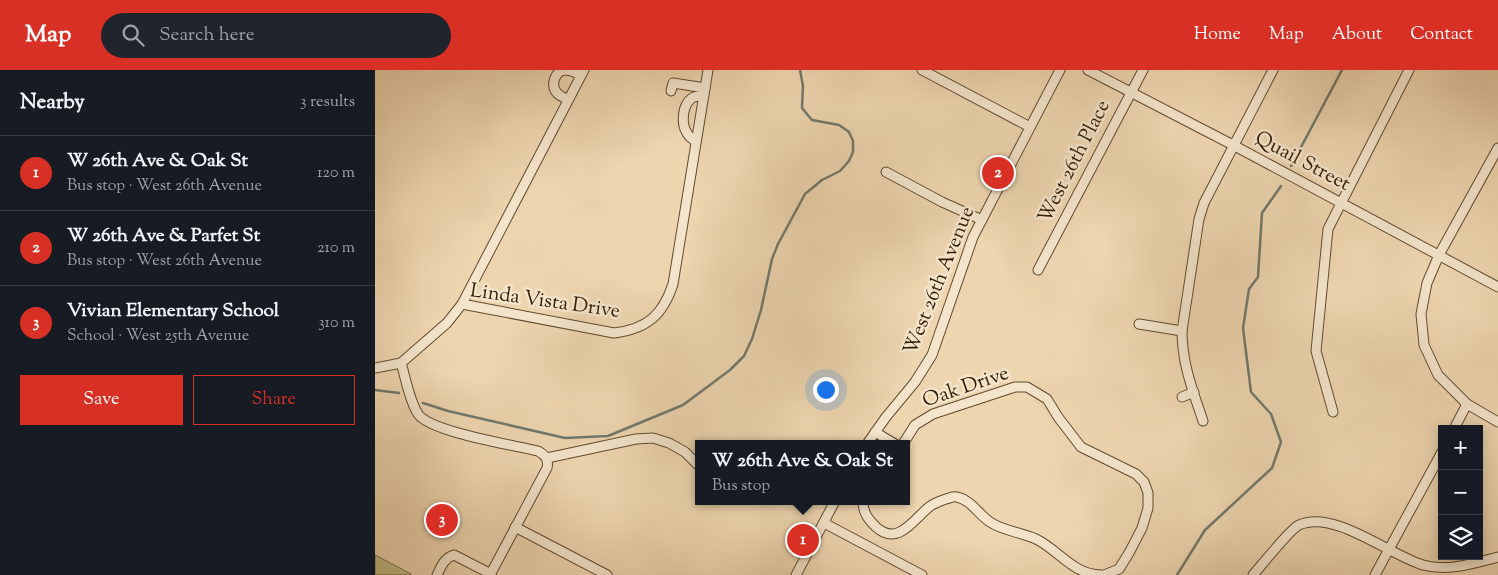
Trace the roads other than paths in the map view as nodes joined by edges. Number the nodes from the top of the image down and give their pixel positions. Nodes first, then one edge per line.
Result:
1 (708, 70) edge
2 (922, 70) edge
3 (1060, 70) edge
4 (1088, 70) edge
5 (1143, 70) edge
6 (1273, 70) edge
7 (1409, 70) edge
8 (582, 73) edge
9 (671, 91) dead end
10 (704, 92) junction
11 (1131, 92) junction
12 (568, 100) junction
13 (1030, 127) junction
14 (696, 142) junction
15 (1233, 145) junction
16 (1498, 148) edge
17 (886, 172) dead end
18 (1340, 202) junction
19 (982, 220) junction
20 (1439, 255) junction
21 (1038, 270) dead end
22 (1498, 287) edge
23 (462, 304) junction
24 (1139, 324) dead end
25 (1182, 331) junction
26 (401, 363) junction
27 (375, 368) edge
28 (1194, 392) junction
29 (1182, 397) dead end
30 (1467, 404) junction
31 (1333, 412) dead end
32 (1203, 421) dead end
33 (1498, 422) edge
34 (1456, 425) edge
35 (875, 432) junction
36 (870, 440) edge
37 (888, 440) edge
38 (906, 440) edge
39 (547, 458) junction
40 (1438, 459) edge
41 (695, 462) edge
42 (833, 505) edge
43 (863, 505) edge
44 (824, 523) junction
45 (515, 527) junction
46 (1389, 550) junction
47 (1498, 557) edge
48 (1106, 574) edge
49 (437, 575) edge
50 (490, 575) edge
51 (607, 575) edge
52 (796, 575) edge
53 (922, 575) edge
54 (1253, 575) edge
55 (1375, 575) edge

1 - 10 street, Linda Vista Drive
2 - 13 street
3 - 13 street, West 26th Avenue
4 - 11 street, Quail Street
5 - 11 street, West 26th Place
6 - 15 street
7 - 18 street
8 - 12 street
8 - 12 street
9 - 10 street
10 - 14 street, Linda Vista Drive
10 - 14 street
11 - 15 street, Quail Street
11 - 21 street, West 26th Place
12 - 23 street
13 - 19 street, West 26th Avenue
14 - 23 street, Linda Vista Drive
15 - 18 street, Quail Street
15 - 25 street
16 - 20 street
17 - 19 street
18 - 20 street, Quail Street
18 - 31 street
19 - 35 street, West 26th Avenue
20 - 22 street, Quail Street
20 - 30 street
23 - 26 street, Linda Vista Drive
24 - 25 street
25 - 28 street
26 - 27 street
26 - 39 street
28 - 29 street
28 - 32 street
30 - 33 street
30 - 34 street
35 - 36 street, West 26th Avenue
35 - 37 street
38 - 48 street, Oak Drive
39 - 41 street
39 - 45 street
40 - 46 street
42 - 44 street
43 - 48 street, Oak Drive
44 - 52 street
44 - 53 street
45 - 50 street
45 - 51 street
46 - 47 street
46 - 54 street
46 - 55 street
49 - 50 street

